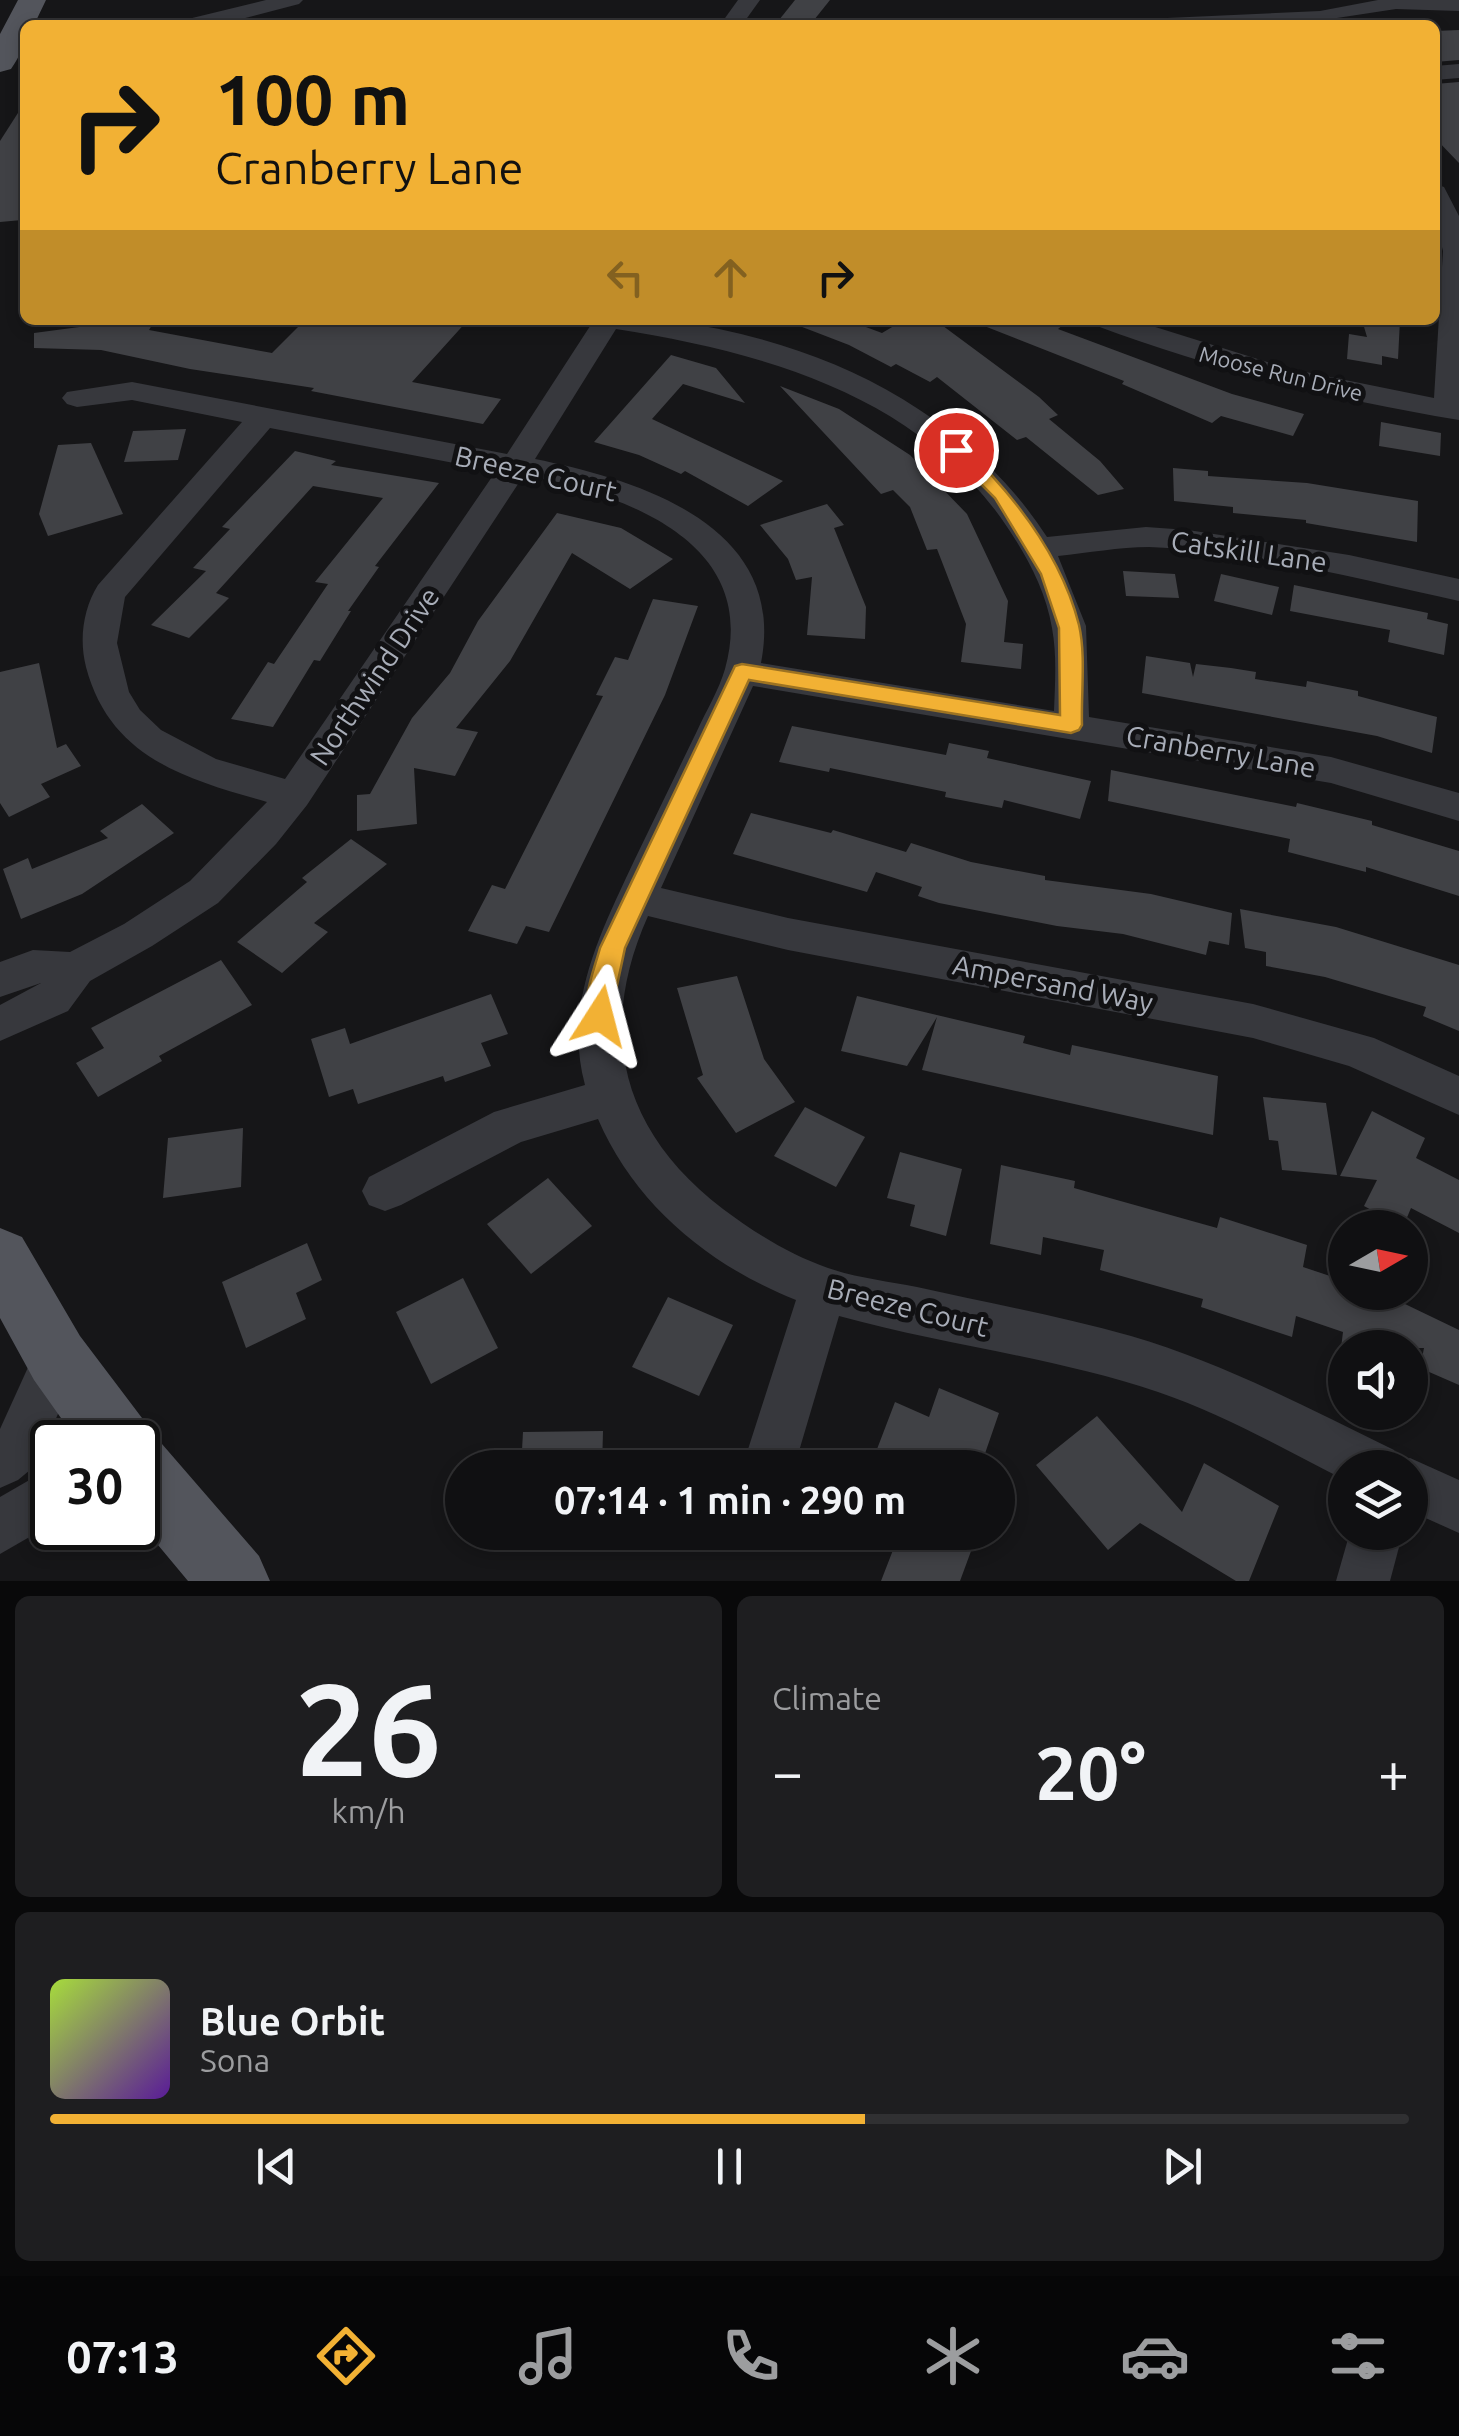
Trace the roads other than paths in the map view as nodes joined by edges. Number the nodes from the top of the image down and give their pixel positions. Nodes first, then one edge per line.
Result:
1 (8, 0) edge
2 (292, 0) edge
3 (740, 0) edge
4 (748, 0) edge
5 (1459, 5) edge
6 (0, 20) edge
7 (198, 20) edge
8 (1263, 20) edge
9 (20, 23) edge
10 (0, 62) edge
11 (1440, 203) edge
12 (608, 325) edge
13 (639, 325) edge
14 (1159, 329) edge
15 (77, 398) dead end
16 (1453, 410) edge
17 (262, 418) junction
18 (515, 466) junction
19 (1038, 548) junction
20 (1459, 590) edge
21 (742, 672) junction
22 (1071, 725) junction
23 (294, 795) junction
24 (1459, 807) edge
25 (638, 898) junction
26 (74, 969) junction
27 (0, 980) edge
28 (0, 1024) edge
29 (1459, 1096) edge
30 (610, 1097) junction
31 (385, 1191) dead end
32 (0, 1257) edge
33 (823, 1289) junction
34 (58, 1358) junction
35 (102, 1420) edge
36 (774, 1450) edge
37 (1338, 1450) edge
38 (0, 1462) edge
39 (1428, 1492) edge
40 (160, 1494) edge
41 (1459, 1507) edge
42 (30, 1508) edge
43 (0, 1528) edge
44 (1372, 1550) edge
45 (234, 1581) edge
46 (1364, 1581) edge

1 - 6 main road
2 - 7 street
3 - 4 street
5 - 8 street
9 - 10 main road
11 - 16 street
12 - 18 street, Northwind Drive
13 - 19 street
14 - 16 street, Moose Run Drive
15 - 17 street, Breeze Court
17 - 18 street, Breeze Court
17 - 23 street
18 - 21 street, Breeze Court
18 - 23 street, Northwind Drive
19 - 20 street, Catskill Lane
19 - 22 street
21 - 22 street, Cranberry Lane
21 - 25 street, Breeze Court
22 - 24 street, Cranberry Lane
23 - 26 street, Northwind Drive
25 - 29 street, Ampersand Way
25 - 30 street, Breeze Court
26 - 27 street, Northwind Drive
26 - 28 street, Northwind Drive
30 - 31 street
30 - 33 street, Breeze Court
32 - 34 main road
33 - 36 street
33 - 37 street, Breeze Court
34 - 35 main road
34 - 38 street
39 - 41 street
40 - 45 main road
42 - 43 street
44 - 46 street

